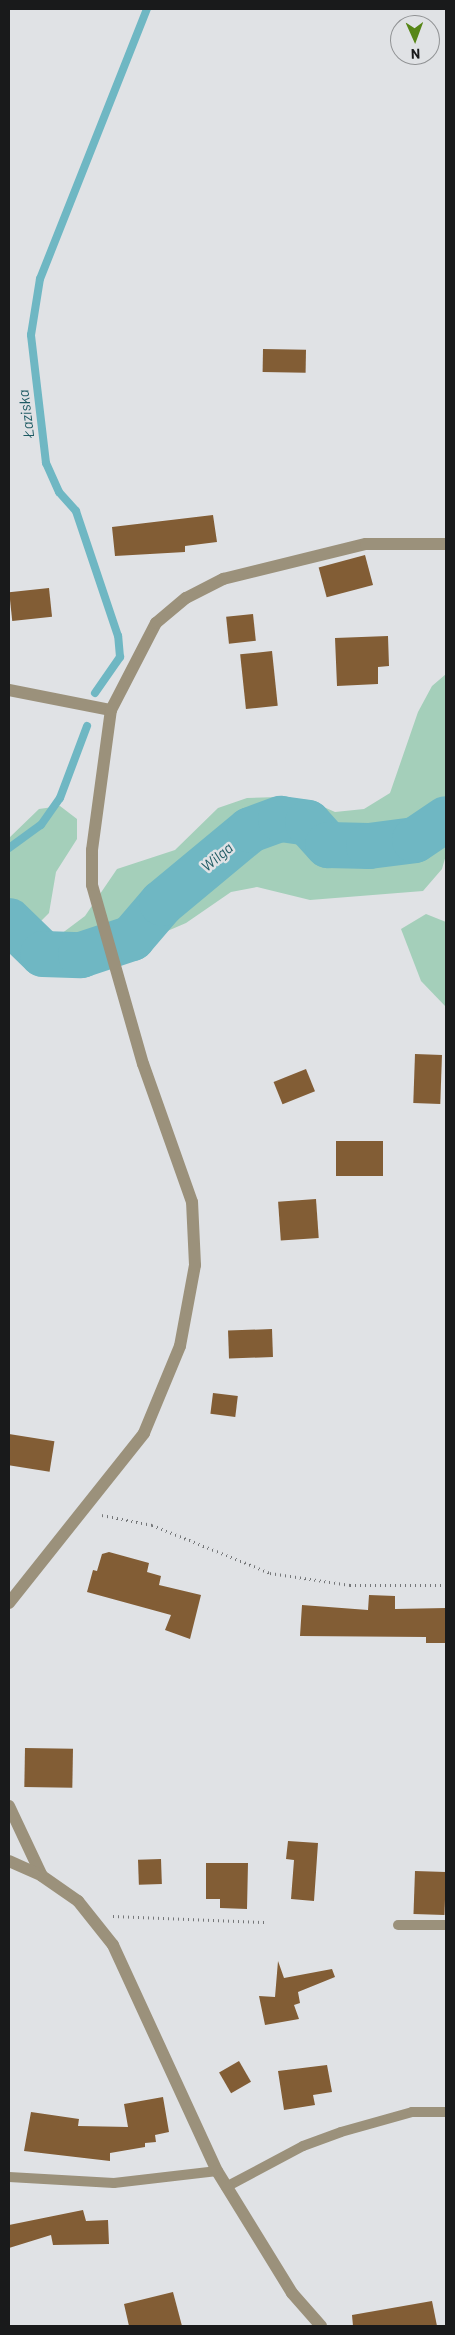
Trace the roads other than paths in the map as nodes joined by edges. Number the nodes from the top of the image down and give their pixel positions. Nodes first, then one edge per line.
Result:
1 (446, 544) edge
2 (9, 690) edge
3 (111, 710) junction
4 (9, 1603) edge
5 (9, 1806) edge
6 (9, 1861) edge
7 (42, 1876) junction
8 (398, 1925) dead end
9 (446, 1925) edge
10 (446, 2112) edge
11 (217, 2171) junction
12 (9, 2178) edge
13 (226, 2187) junction
14 (321, 2326) edge

1 - 3 street
2 - 3 street
3 - 4 street
5 - 7 street
6 - 7 street
7 - 11 street
8 - 9 lane
10 - 13 lane
11 - 12 lane
11 - 13 street
13 - 14 street

